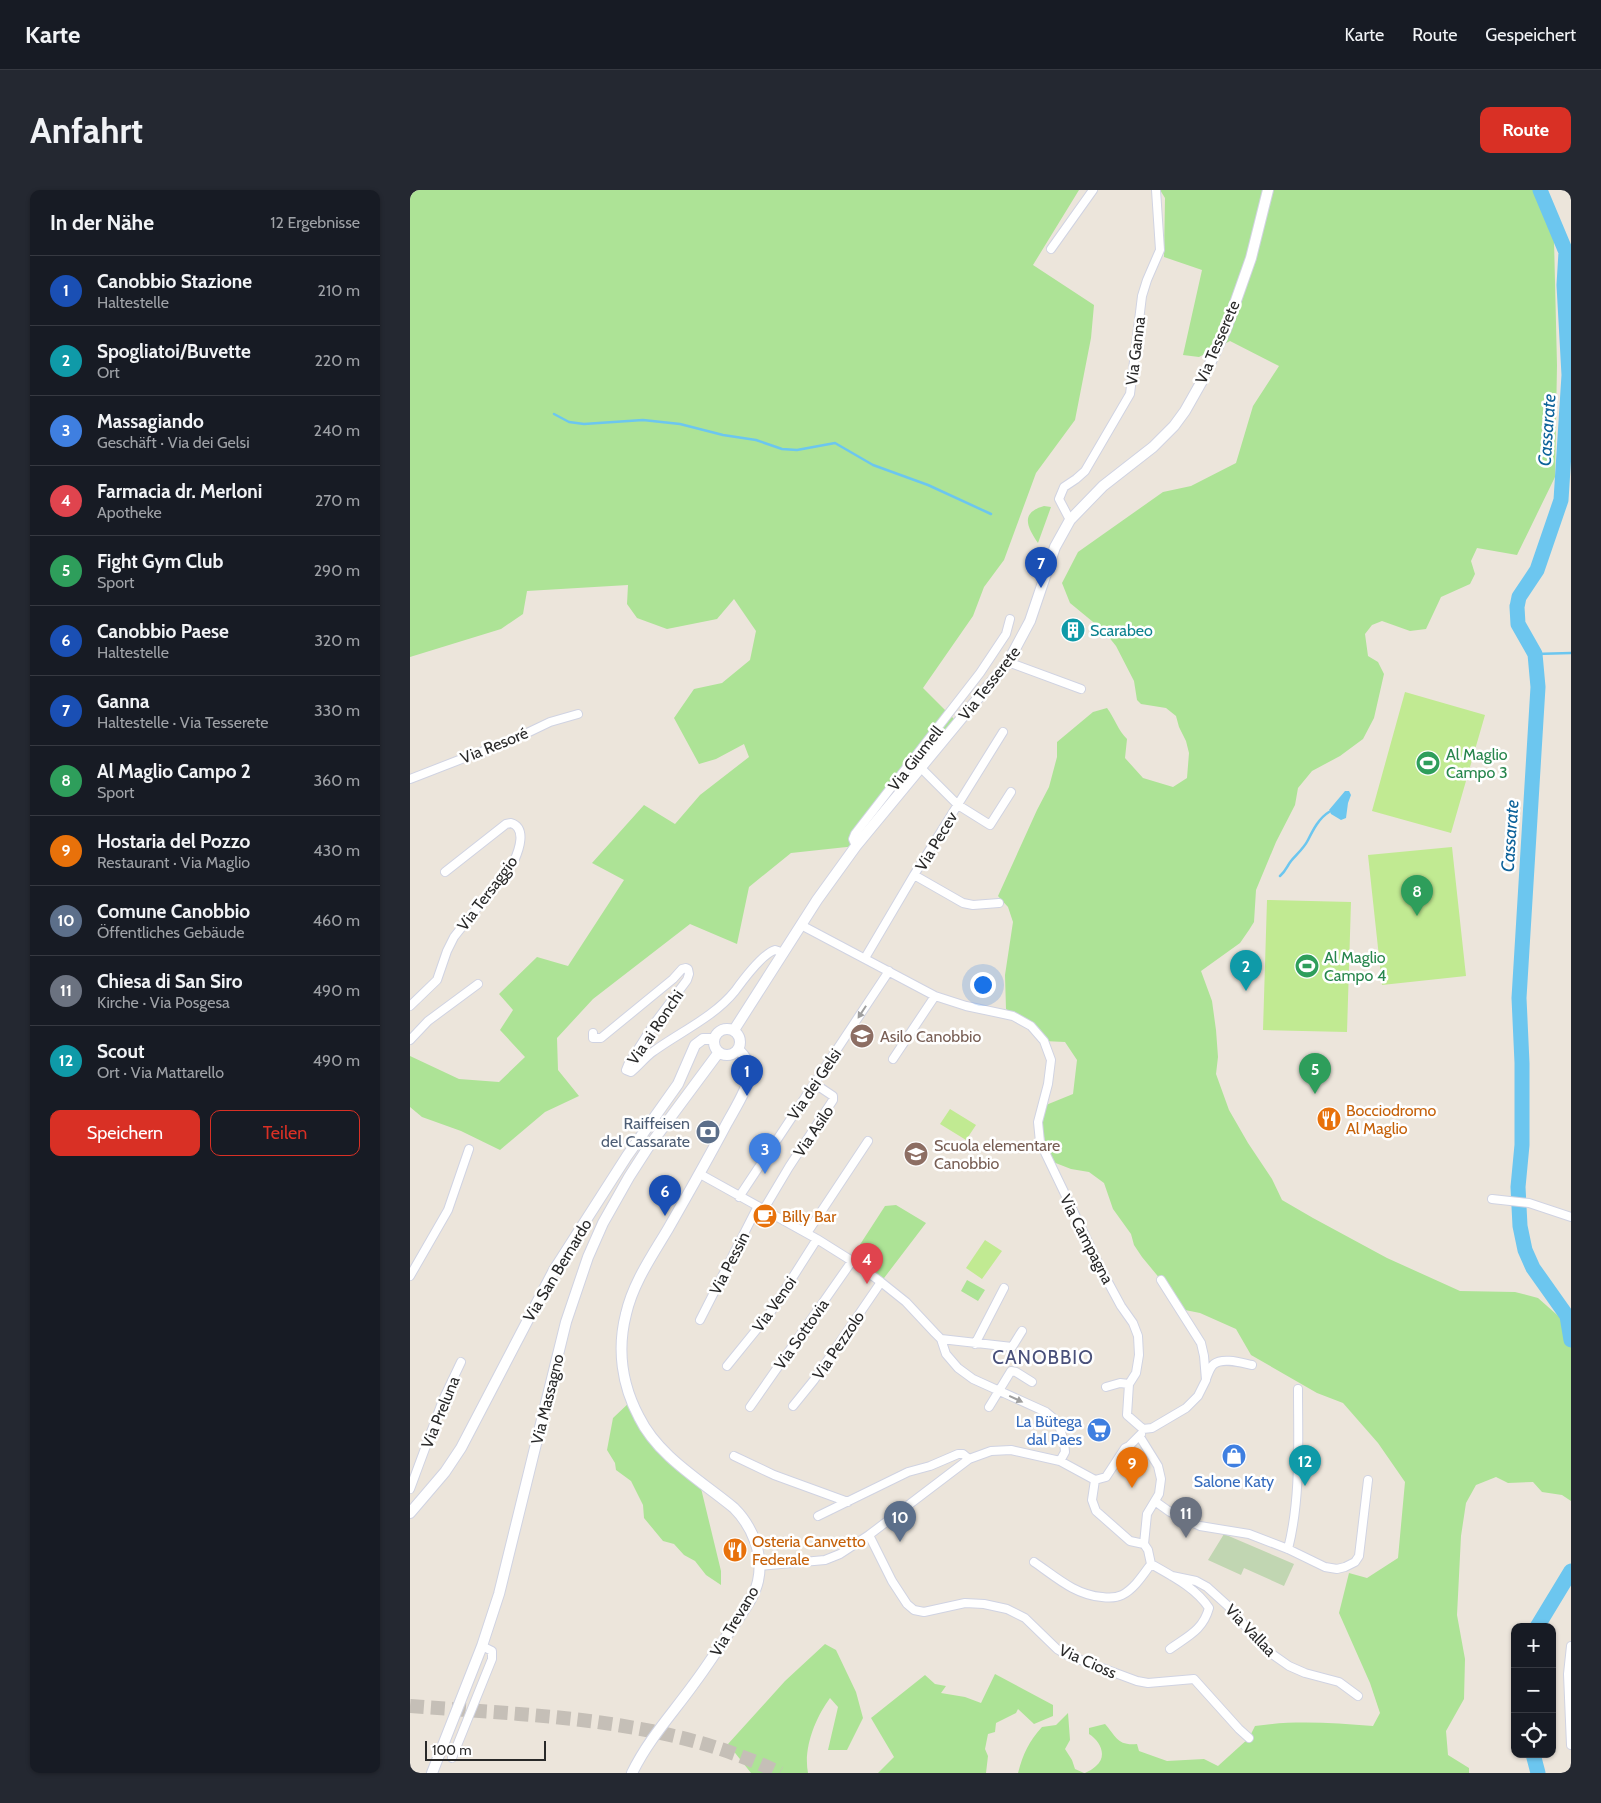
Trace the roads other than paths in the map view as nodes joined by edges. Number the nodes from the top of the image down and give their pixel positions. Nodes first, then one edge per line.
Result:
1 (1093, 190) edge
2 (1156, 190) edge
3 (1268, 190) edge
4 (1051, 249) dead end
5 (1070, 520) junction
6 (1010, 619) dead end
7 (1008, 662) junction
8 (1081, 688) dead end
9 (578, 714) dead end
10 (1003, 732) dead end
11 (920, 768) junction
12 (410, 779) edge
13 (1010, 792) dead end
14 (958, 805) junction
15 (856, 846) junction
16 (445, 872) dead end
17 (914, 875) junction
18 (999, 903) dead end
19 (802, 925) junction
20 (784, 953) junction
21 (865, 958) junction
22 (889, 971) junction
23 (478, 984) dead end
24 (934, 996) junction
25 (410, 1006) edge
26 (734, 1030) junction
27 (593, 1033) dead end
28 (714, 1039) junction
29 (410, 1040) edge
30 (738, 1049) junction
31 (718, 1052) junction
32 (893, 1059) dead end
33 (815, 1084) junction
34 (868, 1141) dead end
35 (469, 1149) dead end
36 (700, 1174) junction
37 (739, 1197) junction
38 (1492, 1199) dead end
39 (761, 1208) junction
40 (1571, 1217) edge
41 (807, 1233) junction
42 (817, 1239) junction
43 (852, 1261) junction
44 (410, 1276) edge
45 (1161, 1280) dead end
46 (881, 1282) junction
47 (1004, 1288) dead end
48 (700, 1320) dead end
49 (1022, 1331) dead end
50 (941, 1339) junction
51 (975, 1344) junction
52 (461, 1362) dead end
53 (1252, 1365) dead end
54 (727, 1366) dead end
55 (1206, 1380) junction
56 (1032, 1382) dead end
57 (1129, 1384) junction
58 (1106, 1387) dead end
59 (1298, 1389) dead end
60 (999, 1391) junction
61 (794, 1406) dead end
62 (750, 1407) dead end
63 (989, 1407) dead end
64 (1141, 1433) junction
65 (734, 1456) dead end
66 (969, 1459) junction
67 (1062, 1462) junction
68 (1095, 1480) junction
69 (1368, 1480) dead end
70 (410, 1489) edge
71 (848, 1502) junction
72 (1156, 1502) junction
73 (410, 1513) edge
74 (818, 1516) dead end
75 (869, 1535) junction
76 (1144, 1544) junction
77 (1288, 1549) junction
78 (1034, 1562) dead end
79 (1151, 1564) junction
80 (760, 1566) junction
81 (1172, 1576) junction
82 (482, 1646) junction
83 (1571, 1646) edge
84 (1170, 1648) dead end
85 (1358, 1696) dead end
86 (1249, 1738) dead end
87 (1571, 1745) edge
88 (452, 1758) dead end
89 (432, 1773) edge
90 (632, 1773) edge

1 - 4 street
2 - 5 street, Via Ganna
3 - 5 main road, Via Tesserete
5 - 7 main road, Via Tesserete
6 - 15 street, Via Giumell
7 - 8 street
7 - 11 main road, Via Tesserete
9 - 12 street, Via Resoré
10 - 14 street, Via Pecev
11 - 14 street, Via Pecev
11 - 15 main road, Via Tesserete
13 - 14 street, Via Pecev
14 - 17 street, Via Pecev
15 - 19 main road, Via Tesserete
16 - 25 street, Via Tersaggio
17 - 18 street, Via Pecev
17 - 21 street
19 - 20 main road, Via Tesserete
19 - 21 street, Via Campagna
20 - 26 main road, Via Tesserete
20 - 27 street, Via ai Ronchi
21 - 22 street, Via Campagna
22 - 24 street, Via Campagna
22 -> 33 street, Via dei Gelsi
23 - 29 street
24 - 32 street
24 - 57 street, Via Campagna
26 - 28 main road
26 - 30 main road
28 - 31 main road
28 - 73 main road, Via San Bernardo
30 - 31 main road
30 - 36 main road
31 - 82 main road, Via Massagno
33 - 37 street, Via dei Gelsi
33 - 39 street, Via Asilo
34 - 41 street
35 - 44 street
36 - 37 street
36 - 80 main road
37 - 39 street
38 - 40 street
39 - 41 street
39 - 48 street, Via Pessin
41 - 42 street
42 - 43 street
42 - 54 street, Via Venoi
43 - 46 street
43 - 62 street, Via Sottovia
45 - 55 street
46 - 50 street
46 - 61 street, Via Pezzolo
47 - 51 street
49 - 51 street
50 - 51 street
50 - 60 street
52 - 70 street, Via Preluna
53 - 55 street
55 - 64 street
56 - 60 street
57 - 58 street
57 - 64 street, Via Campagna
59 - 77 street
60 - 63 street
60 -> 67 street
64 - 68 street
64 - 72 street
65 - 71 street
66 - 67 street, Via Trevano
66 - 71 street, Via Trevano
66 - 75 street, Via Trevano
67 - 68 street, Via Trevano
68 - 76 street
69 - 77 street
71 - 74 street, Via Trevano
72 - 76 street
72 - 77 street
75 - 80 street, Via Trevano
75 - 86 street, Via Cioss
76 - 79 street
78 - 79 street
79 - 81 street
80 - 90 main road, Via Trevano
81 - 84 street
81 - 85 street, Via Vallaa
82 - 88 street
82 - 89 main road, Via Massagno
83 - 87 street

